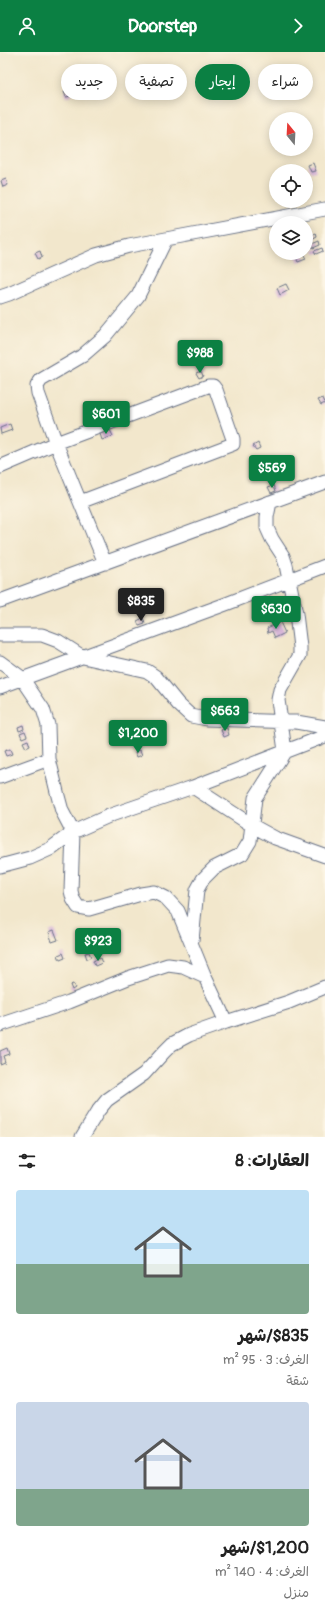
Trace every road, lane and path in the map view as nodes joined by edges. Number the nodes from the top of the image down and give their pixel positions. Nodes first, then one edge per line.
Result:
1 (325, 209) edge
2 (166, 239) junction
3 (0, 296) edge
4 (56, 444) junction
5 (0, 467) edge
6 (325, 482) edge
7 (80, 502) junction
8 (270, 502) junction
9 (105, 563) junction
10 (325, 566) edge
11 (289, 580) junction
12 (0, 602) edge
13 (0, 634) edge
14 (83, 657) junction
15 (0, 662) edge
16 (22, 678) junction
17 (0, 687) edge
18 (280, 721) junction
19 (325, 727) edge
20 (325, 736) edge
21 (285, 751) junction
22 (49, 759) junction
23 (0, 777) edge
24 (193, 787) junction
25 (252, 826) junction
26 (73, 832) junction
27 (325, 856) edge
28 (0, 866) edge
29 (191, 942) junction
30 (205, 977) junction
31 (325, 987) edge
32 (226, 1022) junction
33 (0, 1026) edge
34 (82, 1137) edge

1 - 2 street
2 - 3 street
2 - 4 street
4 - 5 street
4 - 7 street
4 - 7 street
6 - 8 street
7 - 9 street
8 - 9 street
8 - 11 street
9 - 12 street
10 - 11 street
11 - 14 street
11 - 18 street
13 - 14 street
14 - 16 street
14 - 18 street
15 - 16 street
16 - 17 street
16 - 22 street
18 - 19 street
18 - 21 street
20 - 21 street
21 - 24 street
21 - 25 street
22 - 23 street
22 - 26 street
24 - 25 street
24 - 26 street
25 - 27 street
25 - 29 street
26 - 28 street
26 - 29 street
29 - 30 street
30 - 32 street
30 - 33 street
31 - 32 street
32 - 34 street

